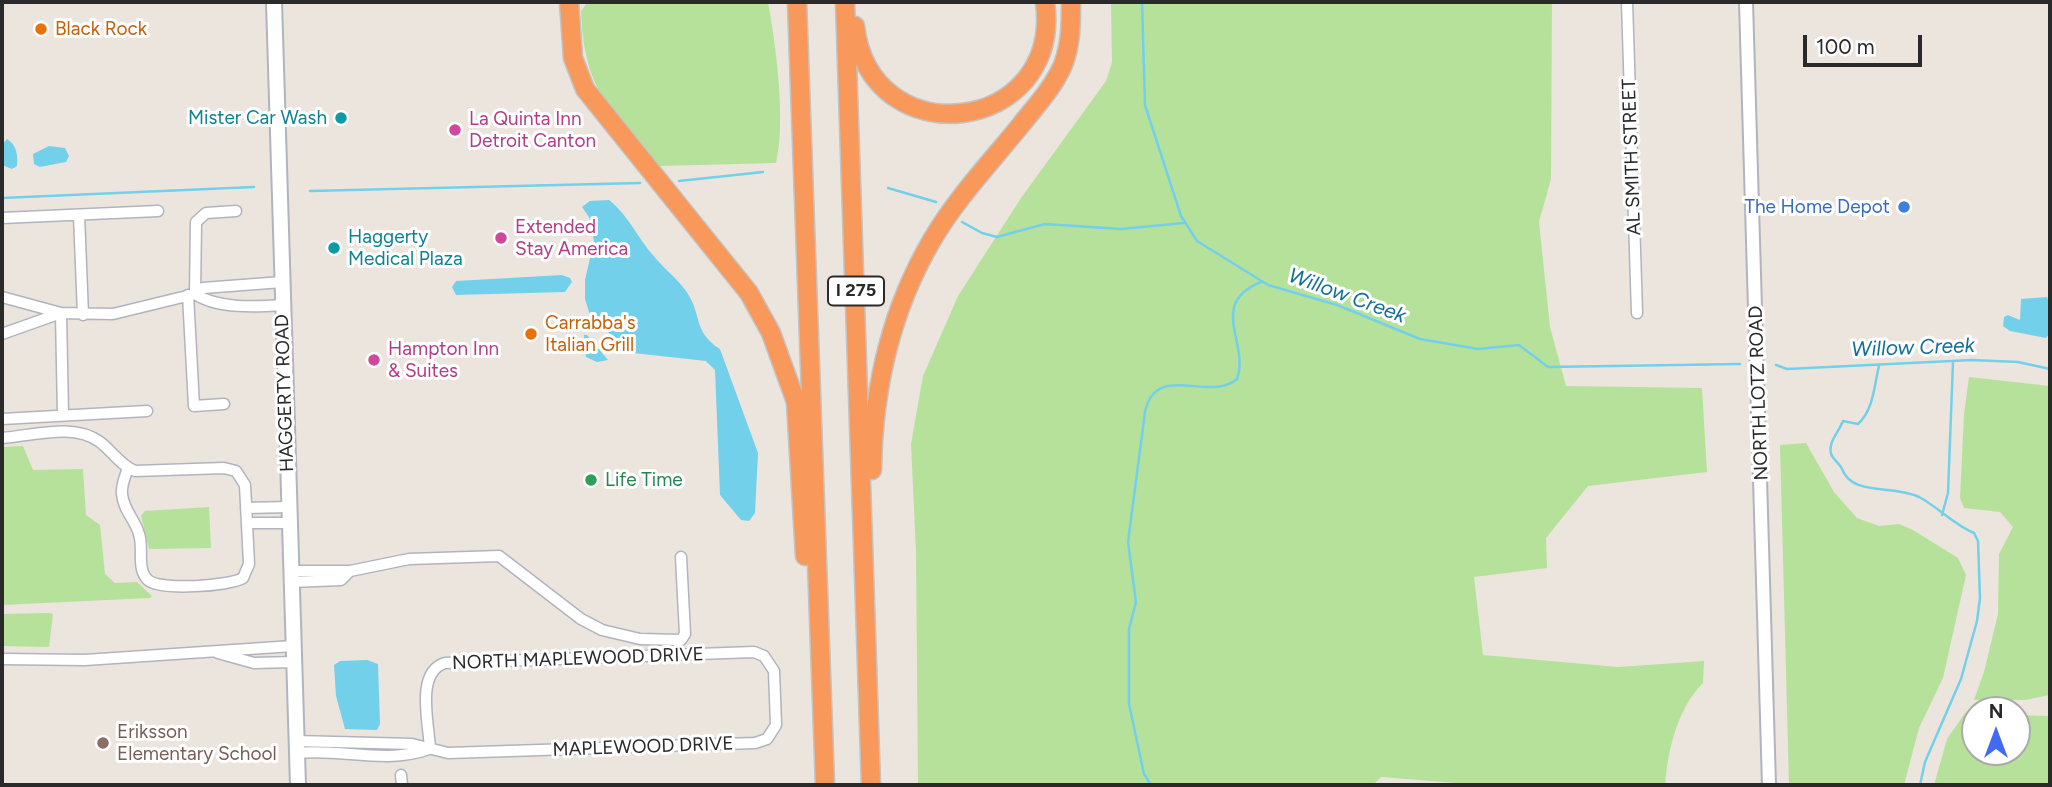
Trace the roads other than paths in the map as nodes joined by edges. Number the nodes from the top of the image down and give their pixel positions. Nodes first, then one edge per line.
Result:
1 (274, 2) edge
2 (569, 2) edge
3 (797, 2) edge
4 (845, 2) edge
5 (853, 2) edge
6 (1045, 2) edge
7 (1071, 2) edge
8 (1627, 2) edge
9 (1746, 2) edge
10 (158, 211) dead end
11 (236, 211) dead end
12 (79, 215) junction
13 (2, 218) edge
14 (282, 282) junction
15 (191, 294) junction
16 (2, 297) edge
17 (283, 305) junction
18 (61, 313) junction
19 (1637, 313) dead end
20 (83, 315) junction
21 (2, 334) edge
22 (224, 404) dead end
23 (147, 411) dead end
24 (63, 415) junction
25 (2, 419) edge
26 (2, 438) edge
27 (128, 468) junction
28 (288, 507) junction
29 (246, 508) junction
30 (247, 523) junction
31 (289, 523) junction
32 (681, 557) dead end
33 (291, 577) junction
34 (862, 581) junction
35 (818, 606) junction
36 (293, 646) junction
37 (214, 651) junction
38 (764, 656) joint
39 (2, 660) edge
40 (294, 663) junction
41 (297, 747) junction
42 (429, 749) junction
43 (298, 785) edge
44 (825, 785) edge
45 (871, 785) edge
46 (1769, 785) edge

1 - 14 main road, HAGGERTY ROAD
2 - 35 highway
3 - 35 highway, I 275
4 - 34 highway, I 275
5 - 6 highway
7 - 34 highway
8 - 19 street, AL SMITH STREET
9 - 46 street, NORTH LOTZ ROAD
10 - 12 street
11 - 15 street
12 - 13 street
12 - 20 street
14 - 15 street
14 - 17 main road, HAGGERTY ROAD
15 - 17 street
15 - 20 street
15 - 22 street
16 - 18 street
17 - 28 main road, HAGGERTY ROAD
18 - 20 street
18 - 21 street
18 - 24 street
23 - 24 street
24 - 25 street
26 - 27 street
27 - 29 street
27 - 30 street
28 - 29 street
28 - 31 main road, HAGGERTY ROAD
29 - 30 street
30 - 31 street
31 - 33 main road, HAGGERTY ROAD
32 - 33 street
33 - 36 main road, HAGGERTY ROAD
34 - 45 highway, I 275
35 - 44 highway, I 275
36 - 37 street
36 - 40 main road, HAGGERTY ROAD
37 - 39 street
37 - 40 street
38 - 42 street, NORTH MAPLEWOOD DRIVE
38 - 42 street, MAPLEWOOD DRIVE
40 - 41 main road, HAGGERTY ROAD
41 - 42 street, MAPLEWOOD DRIVE
41 - 43 main road, HAGGERTY ROAD

